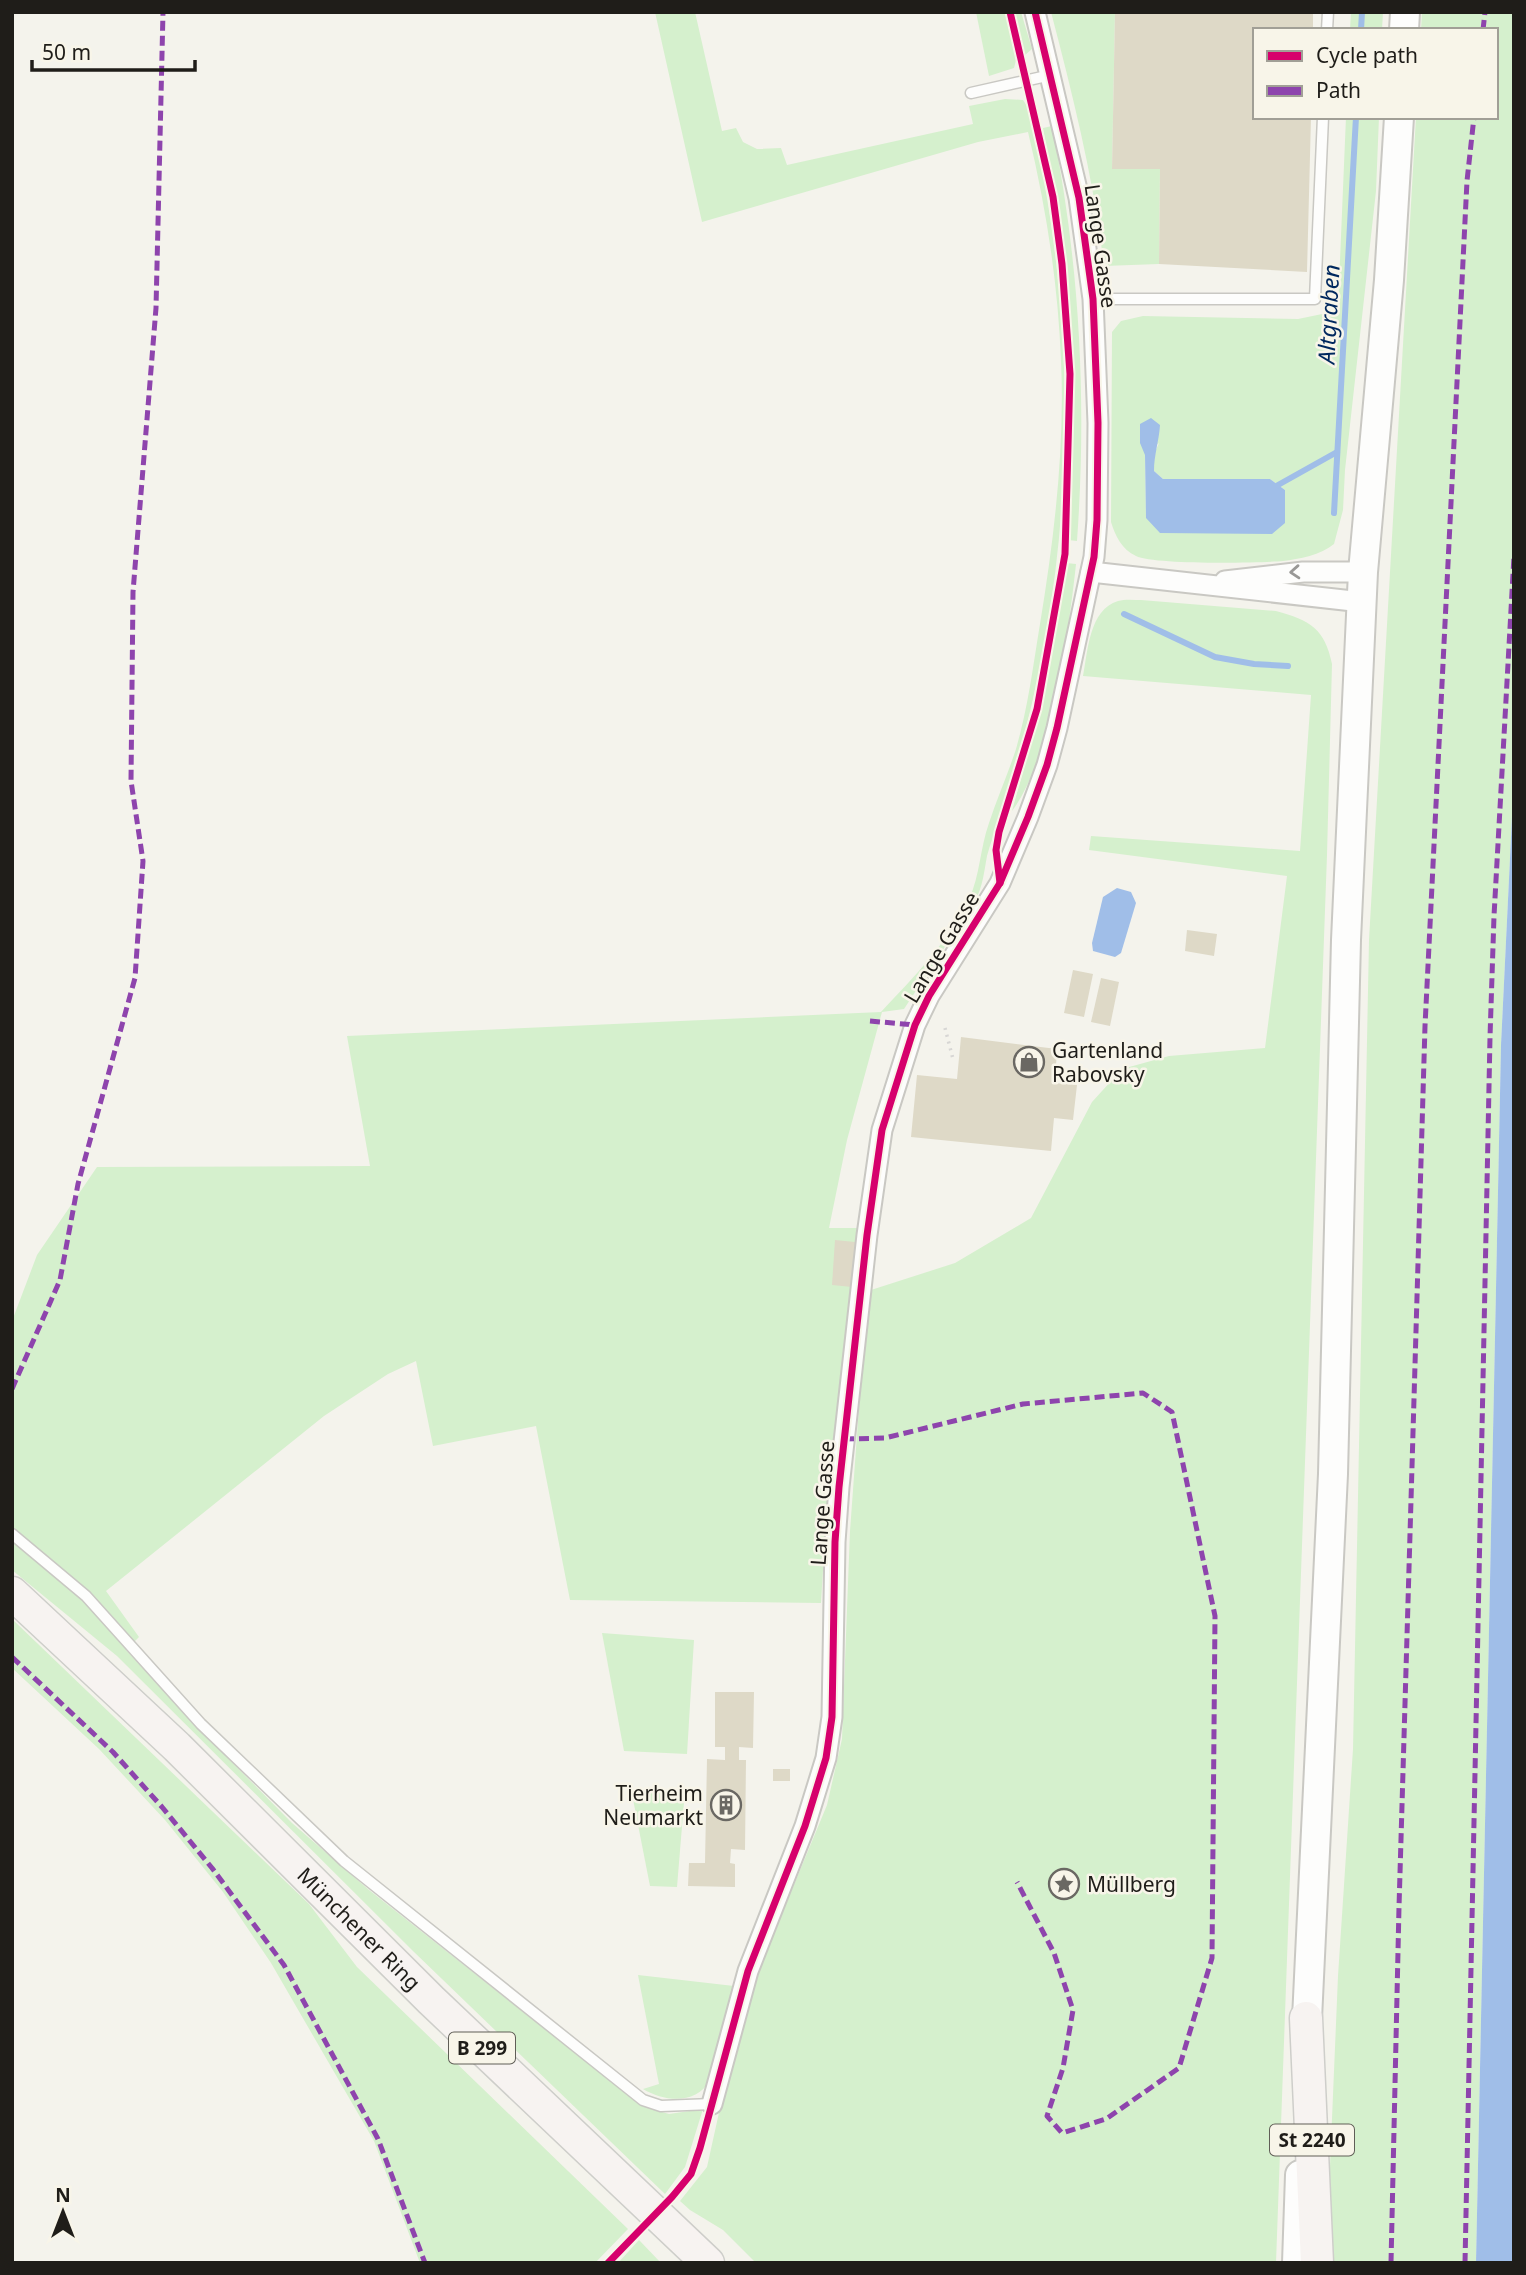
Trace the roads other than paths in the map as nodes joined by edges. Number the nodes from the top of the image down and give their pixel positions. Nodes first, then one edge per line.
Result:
1 (1035, 12) edge
2 (1051, 75) junction
3 (971, 93) dead end
4 (1323, 119) edge
5 (1399, 119) edge
6 (1093, 299) junction
7 (1091, 572) junction
8 (1363, 572) junction
9 (1200, 585) junction
10 (1362, 602) junction
11 (12, 1534) edge
12 (12, 1593) edge
13 (1306, 2018) junction
14 (712, 2104) joint
15 (632, 2192) junction
16 (674, 2263) edge
17 (708, 2263) edge
18 (1297, 2263) edge
19 (1317, 2263) edge

1 - 2 street, Lange Gasse
2 - 3 lane
2 - 6 street, Lange Gasse
4 - 6 lane
5 - 8 main road, St 2240
6 - 7 street, Lange Gasse
7 - 9 street
7 - 14 street, Lange Gasse
8 -> 9 street
8 - 10 main road, St 2240
9 - 10 street
10 - 13 main road, St 2240
11 - 14 lane
12 - 15 main road, Münchener Ring / B 299
13 - 18 main road, St 2240
13 - 19 main road, St 2240
15 - 16 main road
15 - 17 main road, Münchener Ring / B 299

